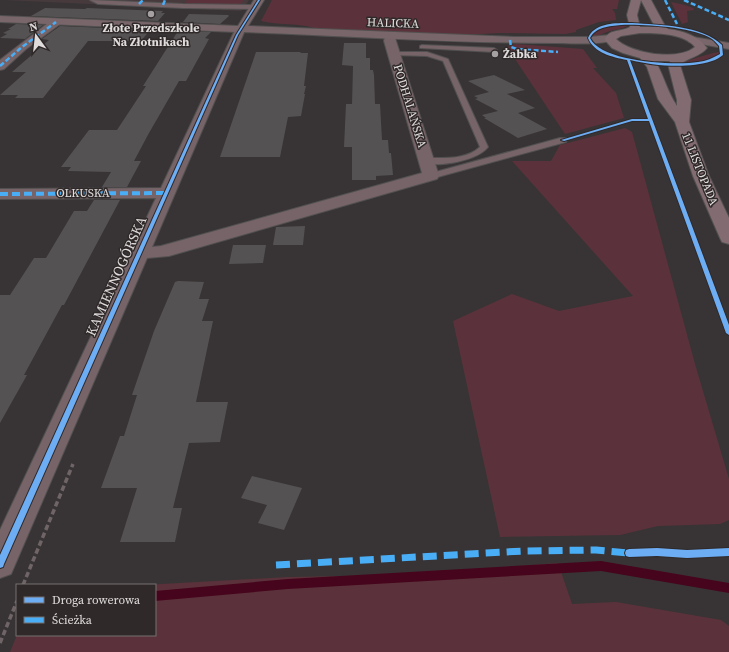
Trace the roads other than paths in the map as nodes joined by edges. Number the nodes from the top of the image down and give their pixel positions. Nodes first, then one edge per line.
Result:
1 (93, 0) edge
2 (636, 0) edge
3 (646, 0) edge
4 (257, 3) edge
5 (0, 19) edge
6 (56, 22) junction
7 (240, 30) junction
8 (632, 30) junction
9 (665, 32) junction
10 (390, 36) junction
11 (693, 40) junction
12 (613, 42) junction
13 (729, 46) edge
14 (494, 50) dead end
15 (700, 50) junction
16 (729, 50) edge
17 (394, 54) junction
18 (408, 54) junction
19 (644, 56) junction
20 (686, 56) junction
21 (0, 66) edge
22 (682, 122) junction
23 (563, 140) dead end
24 (428, 168) junction
25 (166, 193) junction
26 (0, 194) edge
27 (729, 238) edge
28 (140, 253) junction
29 (0, 564) edge

1 - 4 lane
2 - 8 main road
3 - 9 main road
4 - 7 street, KAMIENNOGÓRSKA
5 - 6 street, HALICKA
6 - 7 street, HALICKA
6 - 21 street
7 - 10 street, HALICKA
7 - 25 street, KAMIENNOGÓRSKA
8 - 9 main road
8 - 12 main road
9 - 11 main road
10 - 12 street, HALICKA
10 - 17 street, PODHALAŃSKA
11 - 13 street
11 - 15 main road
12 - 19 main road
14 - 18 lane
15 - 16 street
15 - 20 main road
17 - 18 lane
17 - 24 street, PODHALAŃSKA
18 - 24 lane
19 - 20 main road
19 - 22 main road, 11 LISTOPADA
20 - 22 main road, 11 LISTOPADA
22 - 27 main road, 11 LISTOPADA
23 - 24 lane
24 - 28 street
25 - 26 street, OLKUSKA
25 - 28 street, KAMIENNOGÓRSKA
28 - 29 street, KAMIENNOGÓRSKA

